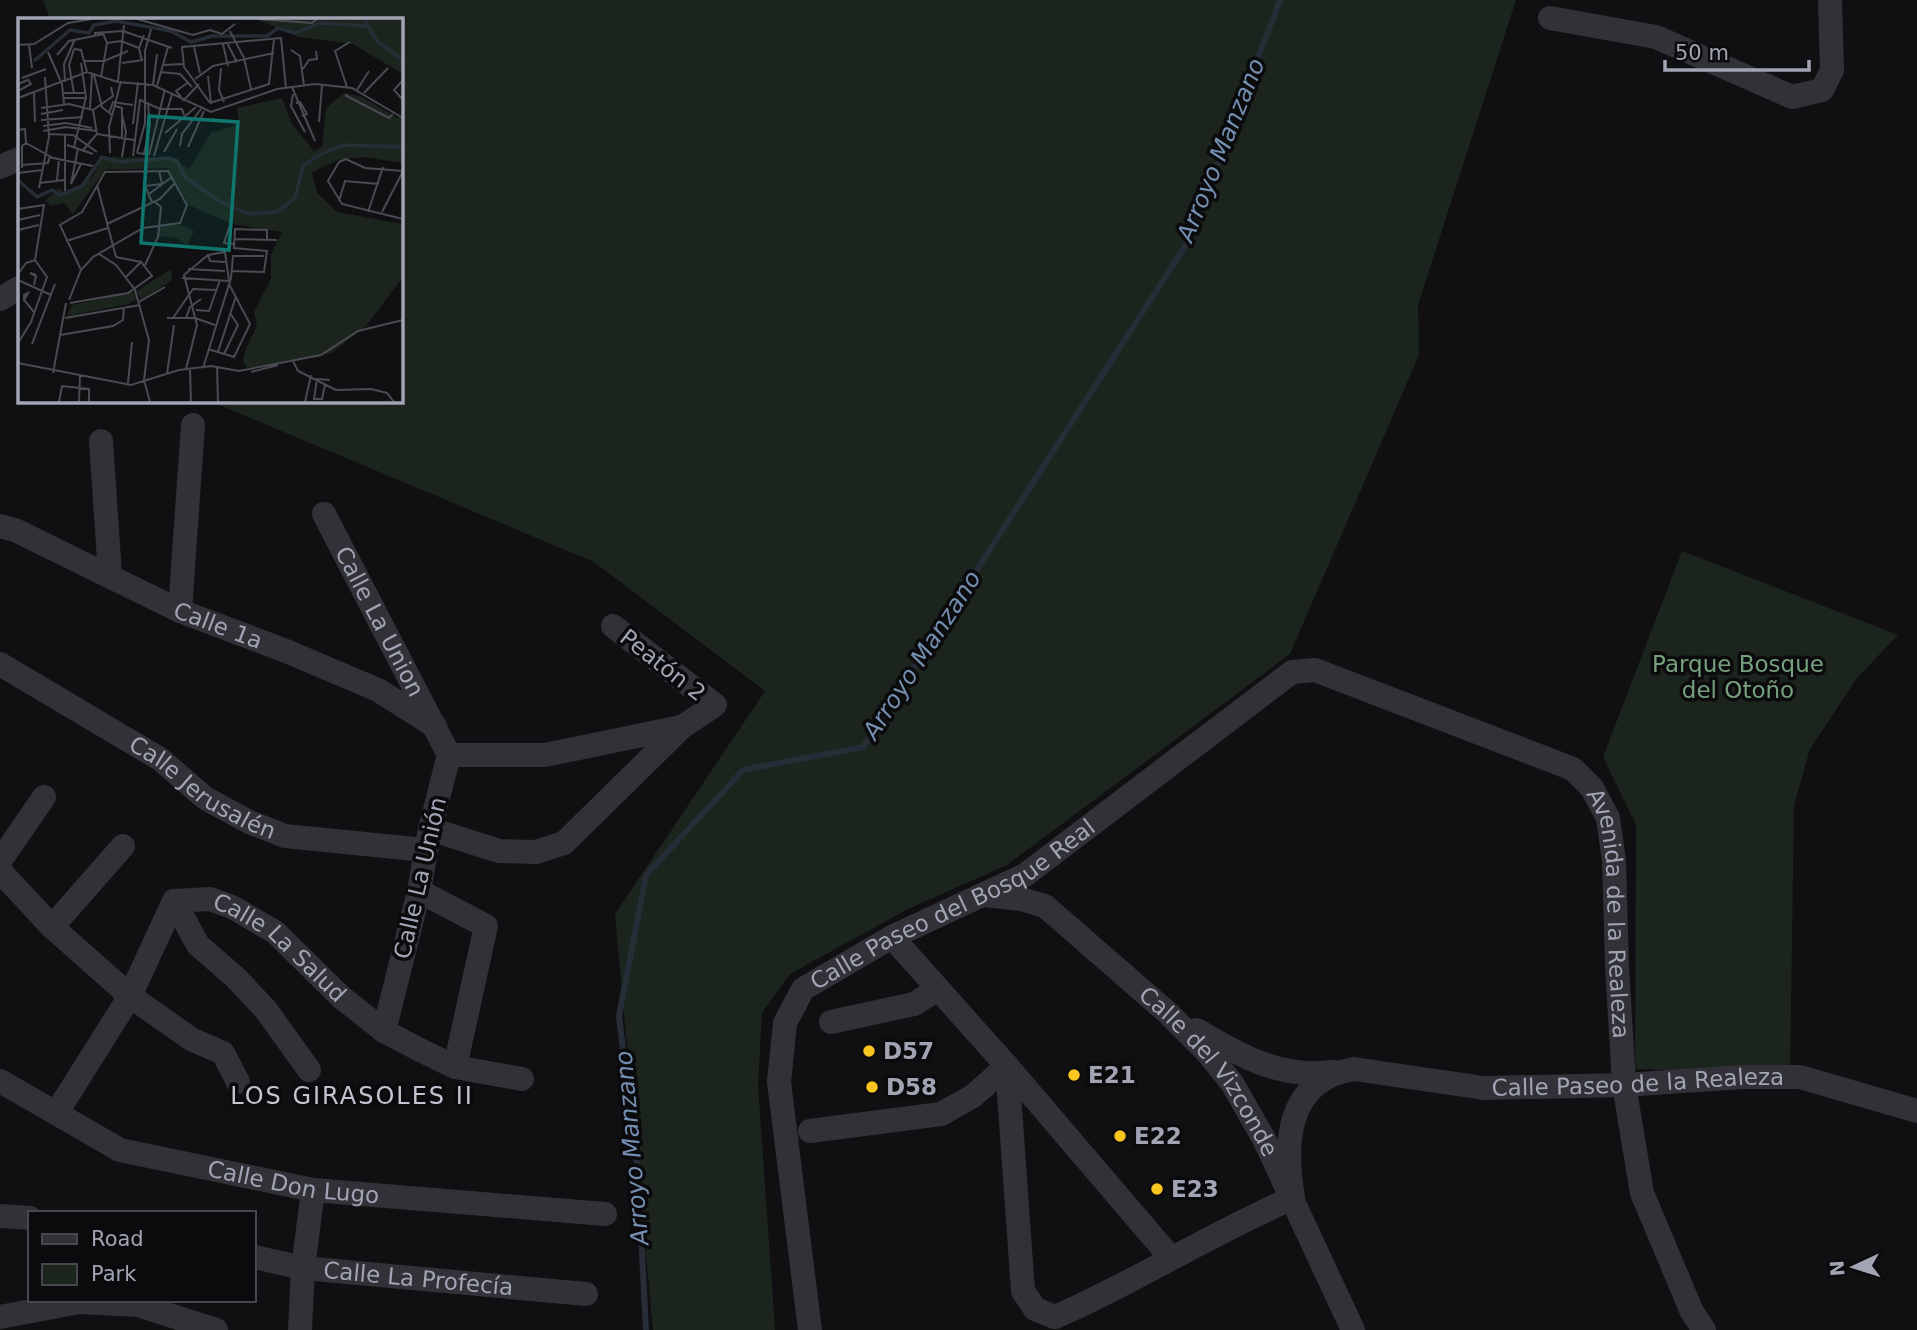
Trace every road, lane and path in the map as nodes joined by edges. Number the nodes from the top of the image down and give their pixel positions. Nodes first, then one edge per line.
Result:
1 (1830, 0) edge
2 (1550, 18) dead end
3 (18, 159) edge
4 (0, 167) edge
5 (18, 289) edge
6 (0, 299) edge
7 (192, 425) dead end
8 (101, 441) dead end
9 (324, 514) dead end
10 (0, 526) edge
11 (110, 575) junction
12 (180, 611) junction
13 (612, 626) dead end
14 (0, 664) edge
15 (1315, 670) joint
16 (436, 727) junction
17 (682, 727) junction
18 (449, 755) junction
19 (44, 797) dead end
20 (427, 839) junction
21 (123, 846) dead end
22 (0, 861) edge
23 (1040, 863) junction
24 (0, 871) edge
25 (419, 891) junction
26 (984, 895) junction
27 (174, 901) junction
28 (1045, 906) junction
29 (52, 927) junction
30 (892, 937) junction
31 (937, 989) junction
32 (130, 996) junction
33 (1170, 1014) junction
34 (831, 1022) dead end
35 (384, 1031) junction
36 (1007, 1066) junction
37 (455, 1067) junction
38 (1354, 1069) junction
39 (309, 1070) dead end
40 (522, 1079) dead end
41 (0, 1081) edge
42 (238, 1082) dead end
43 (1624, 1085) junction
44 (1917, 1111) edge
45 (57, 1112) junction
46 (810, 1130) dead end
47 (313, 1190) junction
48 (1293, 1198) junction
49 (604, 1214) dead end
50 (0, 1216) edge
51 (28, 1218) edge
52 (256, 1257) edge
53 (1171, 1258) junction
54 (303, 1268) junction
55 (586, 1294) dead end
56 (0, 1317) edge
57 (216, 1330) edge
58 (300, 1330) edge
59 (810, 1330) edge
60 (1353, 1330) edge
61 (1704, 1330) edge

1 - 2 street
3 - 4 street
5 - 6 street
7 - 12 street
8 - 11 street
9 - 16 street, Calle La Union
10 - 11 street, Calle 1a
11 - 12 street, Calle 1a
12 - 16 street, Calle 1a
13 - 17 street, Peatón 2
14 - 20 street, Calle Jerusalén
15 - 23 street, Calle Paseo del Bosque Real
15 - 43 street, Avenida de la Realeza
16 - 18 street
17 - 18 street
17 - 20 street, Calle Jerusalén
18 - 20 street, Calle La Unión
19 - 22 street
20 - 25 street, Calle La Unión
21 - 29 street
23 - 26 street, Calle Paseo del Bosque Real
23 - 28 street
24 - 29 street
25 - 35 street, Calle La Unión
25 - 37 street
26 - 28 street, Calle del Vizconde
26 - 30 street, Calle Paseo del Bosque Real
27 - 32 street, Calle La Salud
27 - 35 street, Calle La Salud
27 - 39 street
28 - 33 street, Calle del Vizconde
29 - 32 street
30 - 31 street
30 - 59 street, Calle Paseo del Bosque Real
31 - 34 street
31 - 36 street
32 - 42 street
32 - 45 street, Calle La Salud
33 - 38 street, Calle Paseo de la Realeza
33 - 48 street, Calle del Vizconde
35 - 37 street, Calle La Salud
36 - 46 street
36 - 53 street
36 - 53 street
37 - 40 street, Calle La Salud
38 - 43 street, Calle Paseo de la Realeza
38 - 48 street, Calle Paseo de la Realeza
41 - 45 street, Calle Don Lugo
43 - 44 street, Calle Paseo de la Realeza
43 - 61 street, Avenida de la Realeza
45 - 47 street, Calle Don Lugo
47 - 49 street, Calle Don Lugo
47 - 54 street
48 - 53 street
48 - 60 street, Calle del Vizconde
50 - 51 street
52 - 54 street, Calle La Profecía
54 - 55 street, Calle La Profecía
54 - 58 street
56 - 57 street

